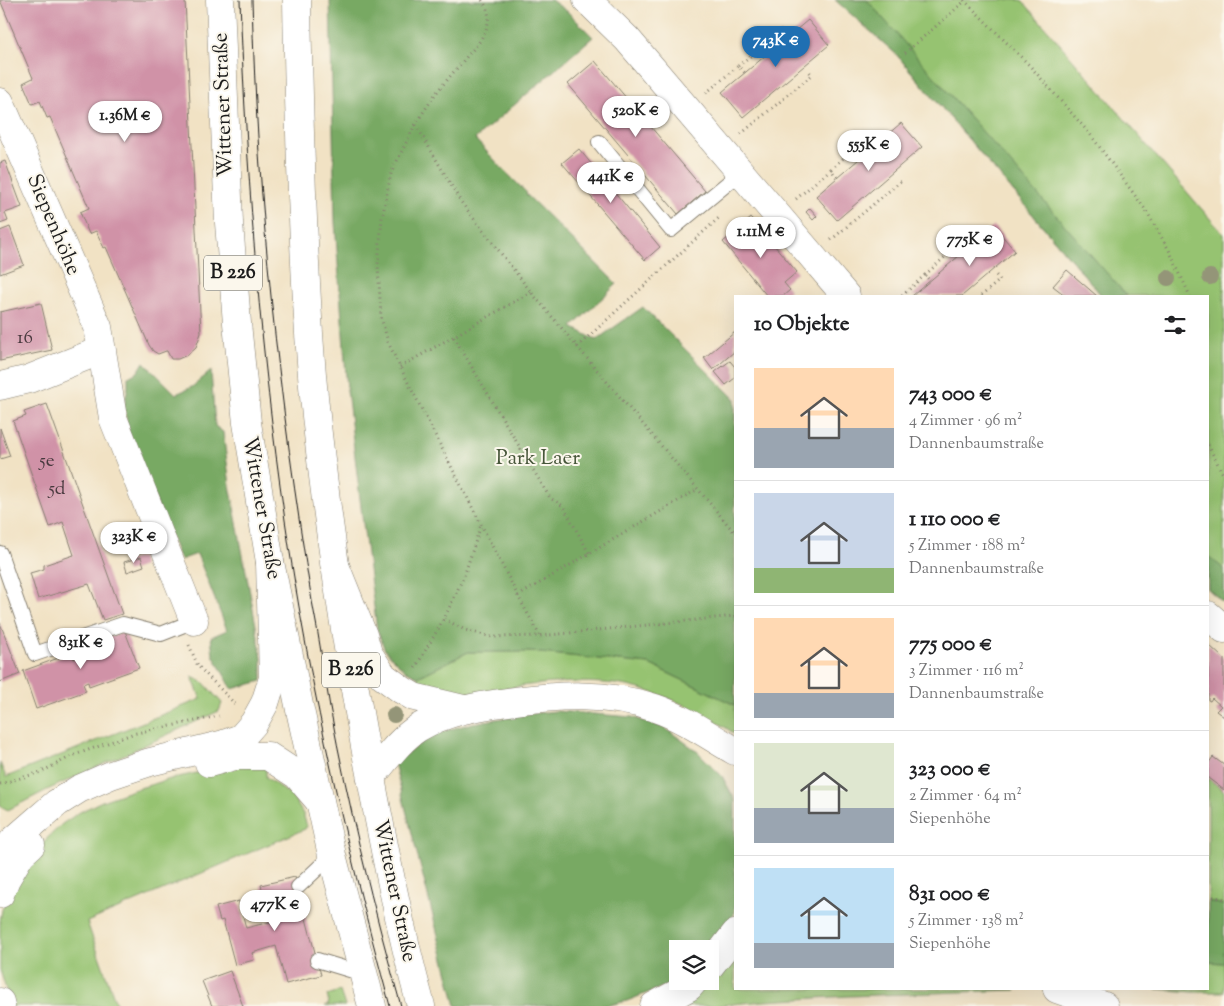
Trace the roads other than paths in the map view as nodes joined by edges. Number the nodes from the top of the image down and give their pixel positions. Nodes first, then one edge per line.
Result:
1 (220, 0) edge
2 (297, 0) edge
3 (587, 0) edge
4 (0, 102) edge
5 (599, 142) dead end
6 (740, 173) junction
7 (845, 295) edge
8 (102, 350) junction
9 (0, 386) edge
10 (0, 553) edge
11 (270, 562) junction
12 (334, 563) junction
13 (1209, 616) edge
14 (188, 623) joint
15 (1224, 629) edge
16 (464, 709) junction
17 (705, 734) junction
18 (734, 750) edge
19 (734, 771) edge
20 (371, 777) junction
21 (320, 802) junction
22 (332, 855) junction
23 (0, 858) edge
24 (298, 887) dead end
25 (0, 894) edge
26 (734, 935) edge
27 (719, 954) edge
28 (317, 960) dead end
29 (367, 988) edge
30 (683, 990) edge
31 (1060, 990) edge
32 (0, 1002) edge
33 (1, 1006) edge
34 (421, 1006) edge
35 (654, 1006) edge
36 (1104, 1006) edge

1 - 11 main road, Wittener Straße / B 226
2 - 12 main road, Wittener Straße / B 226
3 - 6 main road
4 - 8 main road, Siepenhöhe
5 - 6 lane
6 - 7 main road
8 - 9 main road
8 - 14 main road, Siepenhöhe
10 - 14 lane
11 - 21 main road, Wittener Straße / B 226
11 - 23 main road
12 - 16 main road
12 - 20 main road, Wittener Straße / B 226
13 - 15 main road
16 - 17 main road
16 - 20 main road
17 - 18 main road
17 - 19 main road
20 - 34 main road, Wittener Straße / B 226
21 - 22 main road, Wittener Straße / B 226
21 - 25 main road
22 - 24 lane
22 - 29 main road, Wittener Straße / B 226
26 - 27 main road
28 - 29 lane
30 - 35 main road
31 - 36 main road
32 - 33 main road

